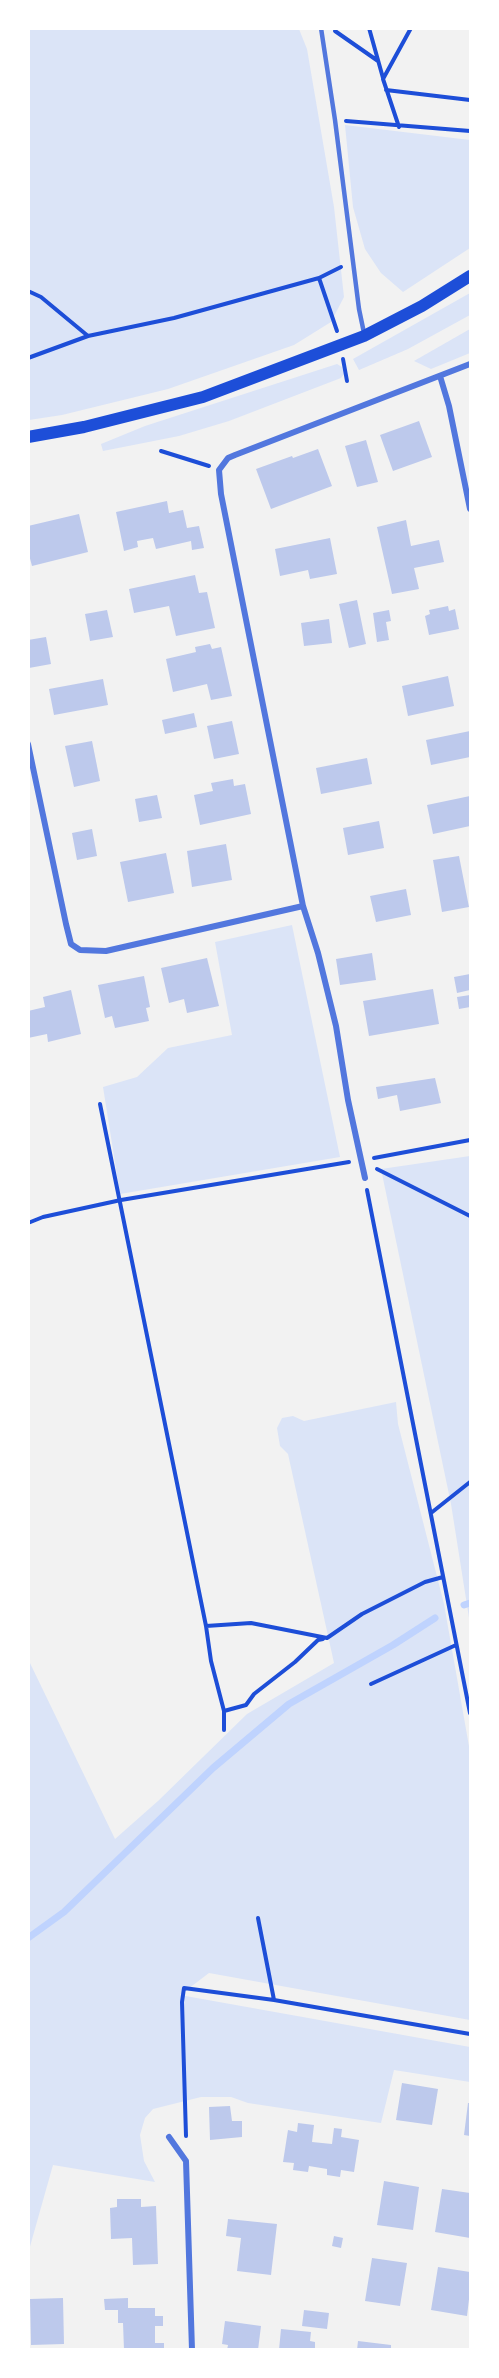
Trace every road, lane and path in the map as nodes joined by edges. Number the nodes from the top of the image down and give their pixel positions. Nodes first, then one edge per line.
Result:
1 (321, 28) edge
2 (332, 28) edge
3 (369, 28) edge
4 (411, 28) edge
5 (378, 61) junction
6 (383, 79) junction
7 (386, 90) junction
8 (471, 100) edge
9 (335, 120) junction
10 (399, 127) junction
11 (471, 131) edge
12 (352, 260) junction
13 (471, 276) edge
14 (319, 278) junction
15 (28, 291) edge
16 (335, 320) dead end
17 (88, 336) junction
18 (364, 336) junction
19 (28, 358) edge
20 (471, 364) edge
21 (440, 376) junction
22 (28, 437) edge
23 (161, 451) dead end
24 (219, 470) junction
25 (471, 509) edge
26 (28, 744) edge
27 (303, 906) junction
28 (100, 1104) dead end
29 (471, 1140) edge
30 (360, 1160) junction
31 (365, 1178) joint
32 (121, 1200) junction
33 (471, 1216) edge
34 (28, 1223) edge
35 (471, 1482) edge
36 (430, 1513) junction
37 (443, 1577) junction
38 (206, 1626) junction
39 (327, 1638) junction
40 (456, 1645) junction
41 (370, 1684) dead end
42 (224, 1710) junction
43 (471, 1713) edge
44 (224, 1730) dead end
45 (258, 1918) dead end
46 (274, 2000) junction
47 (471, 2034) edge
48 (169, 2137) dead end
49 (186, 2161) junction
50 (192, 2349) edge

1 - 9 lane
2 - 5 path
3 - 5 path
4 - 6 path
5 - 6 path
6 - 7 path
7 - 8 path
7 - 10 path
9 - 10 path
9 - 12 lane
10 - 11 path
12 - 14 path
12 - 18 lane
13 - 18 main road
14 - 16 path
14 - 17 path
15 - 17 path
17 - 19 path
18 - 22 main road
20 - 21 street
21 - 24 street
21 - 25 street
23 - 24 path
24 - 27 street
26 - 27 street
27 - 30 street
28 - 32 path
29 - 30 path
30 - 31 street
30 - 32 path
30 - 33 path
31 - 36 path
32 - 34 path
32 - 38 path
35 - 36 path
36 - 37 path
37 - 39 path
37 - 40 path
38 - 39 path
38 - 42 path
39 - 42 path
40 - 41 path
40 - 43 path
42 - 44 path
45 - 46 path
46 - 47 path
46 - 49 path
48 - 49 street
49 - 50 street

